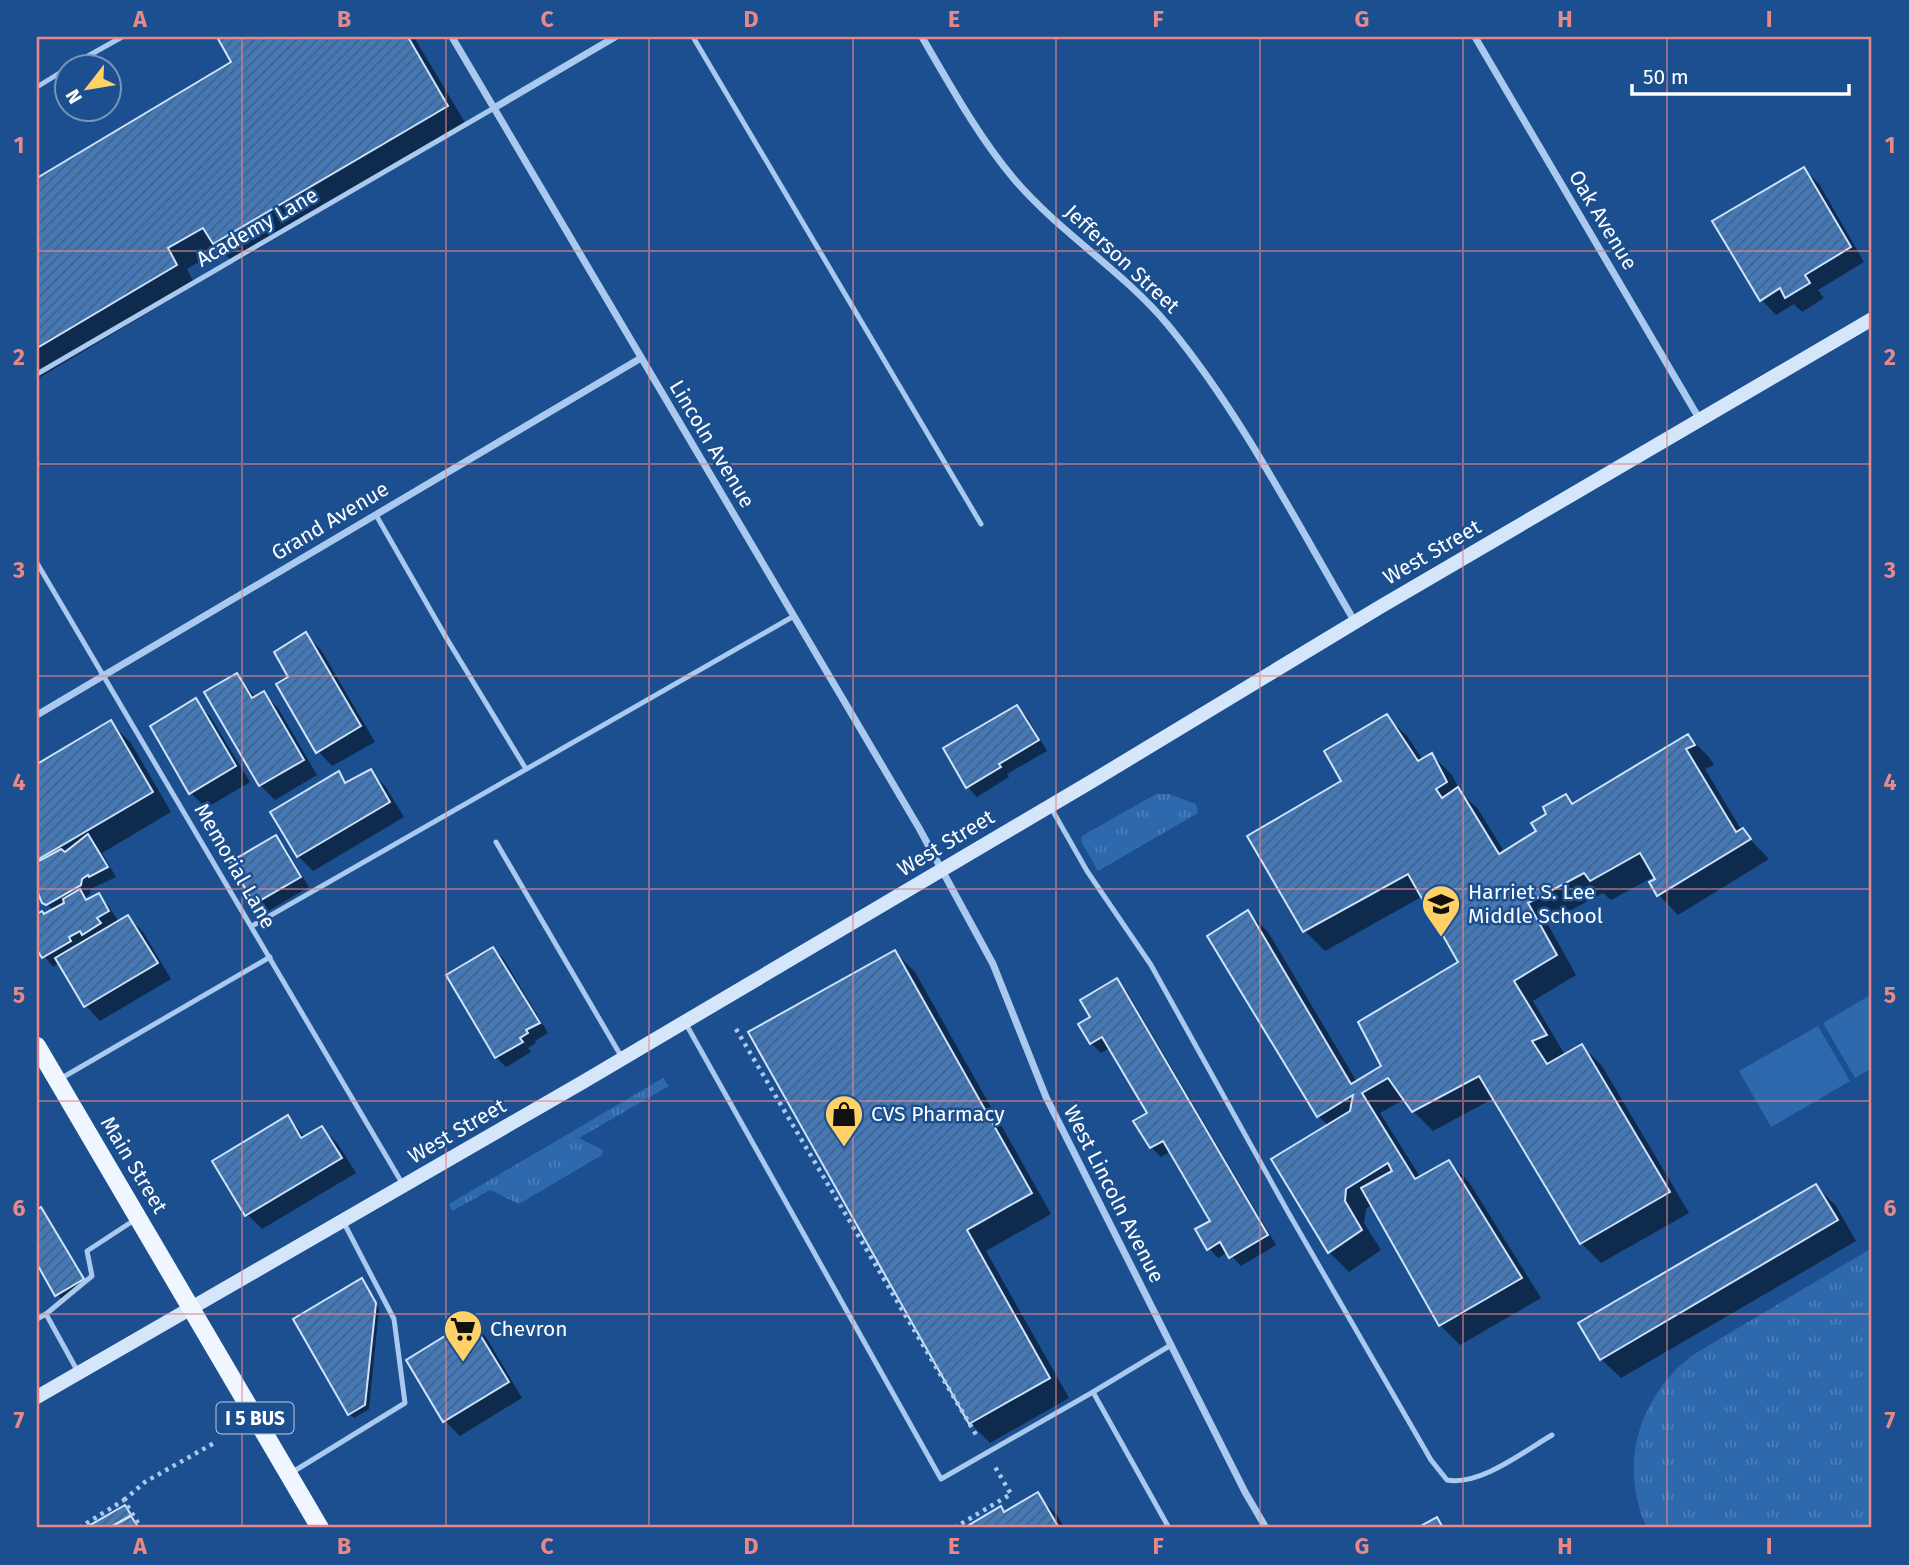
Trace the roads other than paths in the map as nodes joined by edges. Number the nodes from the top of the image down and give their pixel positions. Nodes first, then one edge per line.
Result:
1 (122, 37) edge
2 (452, 37) edge
3 (615, 37) edge
4 (693, 37) edge
5 (922, 37) edge
6 (1475, 37) edge
7 (96, 52) edge
8 (52, 78) edge
9 (37, 87) edge
10 (494, 108) junction
11 (1872, 319) edge
12 (641, 358) junction
13 (37, 374) edge
14 (1700, 421) junction
15 (376, 514) junction
16 (981, 524) dead end
17 (37, 563) edge
18 (794, 616) junction
19 (1355, 622) junction
20 (104, 675) junction
21 (37, 715) edge
22 (526, 769) junction
23 (1050, 806) junction
24 (496, 842) dead end
25 (942, 869) junction
26 (252, 926) junction
27 (270, 957) junction
28 (685, 1022) junction
29 (37, 1046) edge
30 (622, 1059) junction
31 (57, 1081) junction
32 (404, 1186) junction
33 (138, 1218) junction
34 (342, 1220) junction
35 (191, 1307) junction
36 (46, 1314) junction
37 (37, 1319) edge
38 (1171, 1345) junction
39 (78, 1373) junction
40 (1093, 1392) junction
41 (37, 1397) edge
42 (1552, 1435) dead end
43 (288, 1475) junction
44 (320, 1528) edge
45 (1169, 1528) edge
46 (1266, 1528) edge

1 - 7 lane
2 - 10 street, Lincoln Avenue
3 - 10 street
4 - 16 lane
5 - 19 street, Jefferson Street
6 - 14 street, Oak Avenue
8 - 9 lane
10 - 12 street, Lincoln Avenue
10 - 13 lane, Academy Lane
11 - 14 main road, West Street
12 - 15 street, Grand Avenue
12 - 18 street, Lincoln Avenue
14 - 19 main road, West Street
15 - 20 street, Grand Avenue
15 - 22 lane
17 - 20 lane, Memorial Lane
18 - 22 lane
18 - 25 street, Lincoln Avenue
19 - 23 main road, West Street
20 - 21 street, Grand Avenue
20 - 26 lane, Memorial Lane
22 - 26 lane
23 - 25 main road, West Street
23 - 42 lane
24 - 30 lane
25 - 28 main road, West Street
25 - 38 street, West Lincoln Avenue
26 - 27 lane, Memorial Lane
27 - 31 lane
27 - 32 lane, Memorial Lane
28 - 30 main road, West Street
28 - 40 lane
29 - 31 main road, Main Street / I 5 BUS
30 - 32 main road, West Street
31 - 33 main road, Main Street / I 5 BUS
32 - 34 main road, West Street
33 - 35 main road, Main Street / I 5 BUS
33 - 36 lane
34 - 35 main road, West Street
34 - 43 lane
35 - 39 main road, West Street
35 - 43 main road, I 5 BUS
36 - 37 lane
36 - 39 lane
38 - 40 lane
38 - 46 street, West Lincoln Avenue
39 - 41 main road, West Street
40 - 45 lane
43 - 44 main road, I 5 BUS

